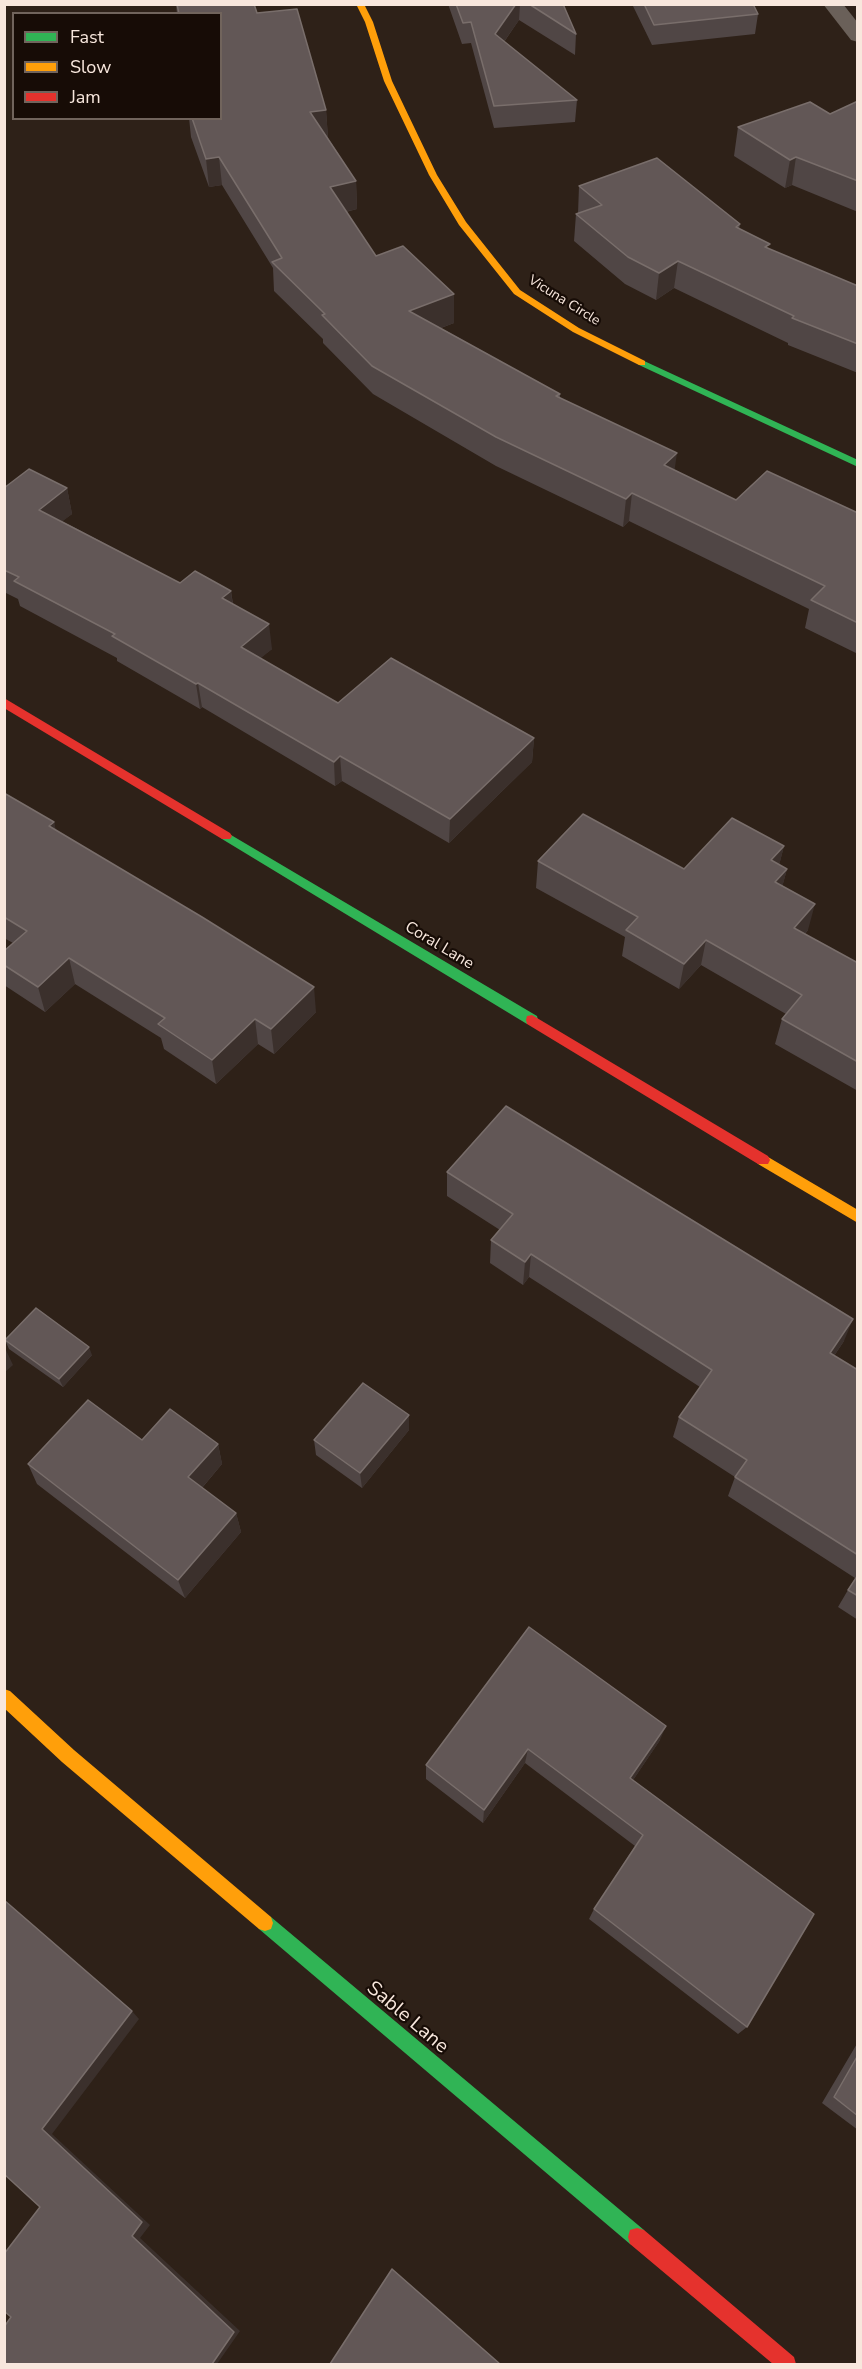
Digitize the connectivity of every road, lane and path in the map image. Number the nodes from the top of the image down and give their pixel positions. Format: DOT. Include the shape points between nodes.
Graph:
graph roads {
  1 [pos="360,4"];
  2 [pos="832,4"];
  3 [pos="858,36"];
  4 [pos="858,464"];
  5 [pos="4,702"];
  6 [pos="858,1216"];
  7 [pos="4,1697"];
  8 [pos="787,2364"];
  1 -- 4 [label="street, Vicuna Circle" via="388,81 433,175 462,223 517,292 576,330"];
  2 -- 3 [label="street"];
  5 -- 6 [label="street, Coral Lane"];
  7 -- 8 [label="street, Sable Lane" via="68,1756"];
}
